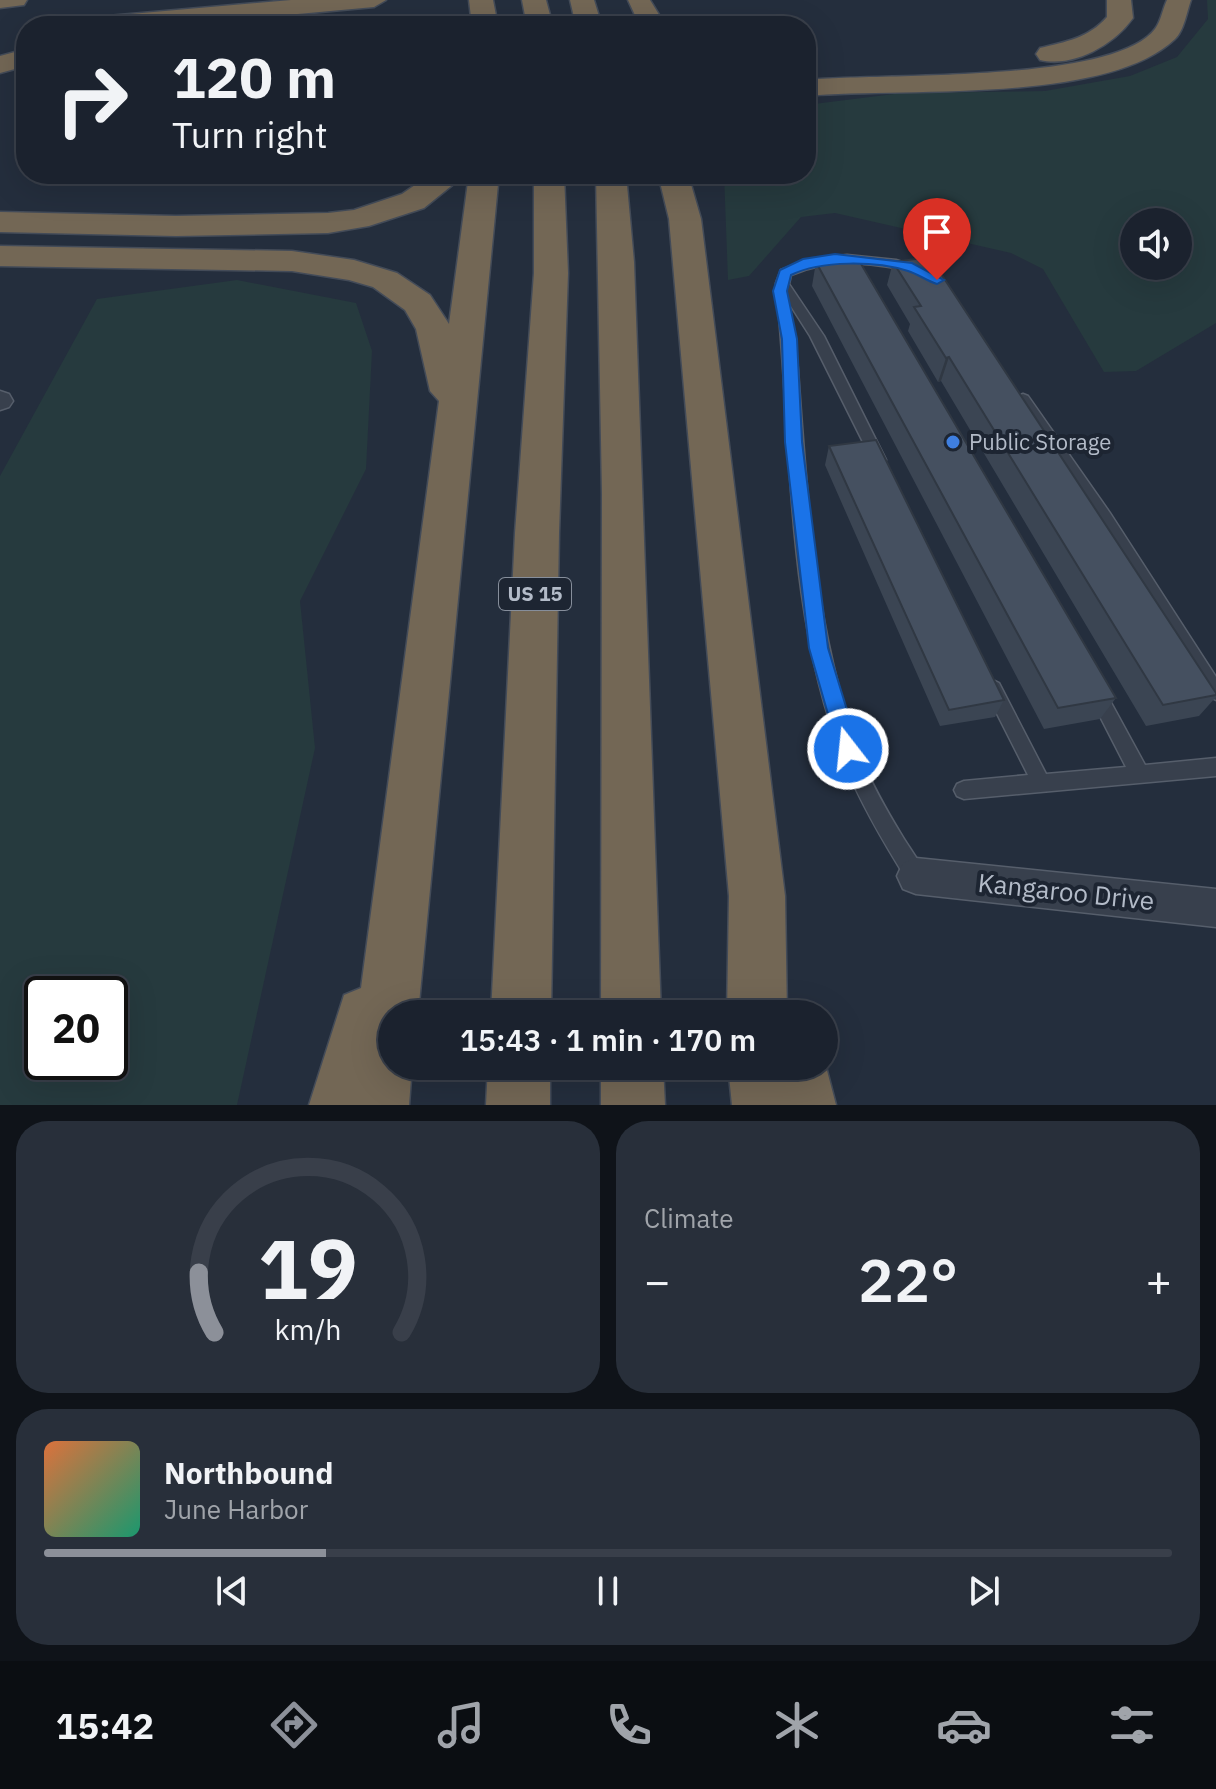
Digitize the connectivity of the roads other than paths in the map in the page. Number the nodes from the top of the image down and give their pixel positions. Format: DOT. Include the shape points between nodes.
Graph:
graph roads {
  1 [pos="15,0"];
  2 [pos="374,0"];
  3 [pos="1119,0"];
  4 [pos="1179,0"];
  5 [pos="0,1"];
  6 [pos="215,16"];
  7 [pos="816,70"];
  8 [pos="816,88"];
  9 [pos="437,184"];
  10 [pos="483,184"];
  11 [pos="549,184"];
  12 [pos="612,184"];
  13 [pos="676,184"];
  14 [pos="690,184"];
  15 [pos="685,219"];
  16 [pos="0,222"];
  17 [pos="0,256"];
  18 [pos="835,259"];
  19 [pos="858,273"];
  20 [pos="924,273"];
  21 [pos="782,283"];
  22 [pos="1009,380"];
  23 [pos="456,414"];
  24 [pos="883,469"];
  25 [pos="984,669"];
  26 [pos="1086,673"];
  27 [pos="1216,692"];
  28 [pos="1216,767"];
  29 [pos="1140,775"];
  30 [pos="1041,783"];
  31 [pos="964,790"];
  32 [pos="401,875"];
  33 [pos="916,876"];
  34 [pos="757,896"];
  35 [pos="1216,908"];
  36 [pos="521,1000"];
  37 [pos="631,1000"];
  38 [pos="757,1000"];
  39 [pos="782,1000"];
  40 [pos="519,1080"];
  41 [pos="632,1080"];
  42 [pos="761,1080"];
  43 [pos="799,1080"];
  44 [pos="341,1105"];
  45 [pos="377,1105"];
  46 [pos="518,1105"];
  47 [pos="633,1105"];
  48 [pos="764,1105"];
  49 [pos="804,1105"];
  1 -- 5 [label="highway"];
  2 -- 6 [label="highway"];
  3 -- 7 [label="highway" via="1120,18 1106,34 1058,53 985,63"];
  4 -- 8 [label="highway" via="1177,19 1167,36 1141,55 1103,67 1015,78"];
  9 -- 16 [label="highway" via="413,201 328,223"];
  10 -- 23 [label="highway"];
  11 -- 36 [label="highway, US 15" via="551,273"];
  12 -- 37 [label="highway" via="624,508"];
  13 -- 15 [label="highway"];
  14 -- 15 [label="highway"];
  15 -- 34 [label="highway"];
  17 -- 23 [label="highway" via="292,261 385,280 418,303 434,329"];
  18 -- 19 [label="lane"];
  18 -- 20 [label="lane" via="886,261"];
  18 -- 21 [label="lane" via="808,262 785,273"];
  21 -- 24 [label="lane" via="817,336"];
  21 -- 33 [label="lane" via="794,442 819,648 848,749 883,825"];
  22 -- 27 [label="lane" via="1105,517"];
  23 -- 32 [label="highway"];
  25 -- 30 [label="lane"];
  26 -- 29 [label="lane"];
  28 -- 29 [label="lane"];
  29 -- 30 [label="lane"];
  30 -- 31 [label="lane"];
  32 -- 44 [label="highway"];
  32 -- 45 [label="highway"];
  33 -- 35 [label="street, Kangaroo Drive"];
  34 -- 38 [label="highway"];
  34 -- 39 [label="highway"];
  40 -- 46 [label="highway"];
  41 -- 47 [label="highway"];
  42 -- 48 [label="highway"];
  43 -- 49 [label="highway"];
}
